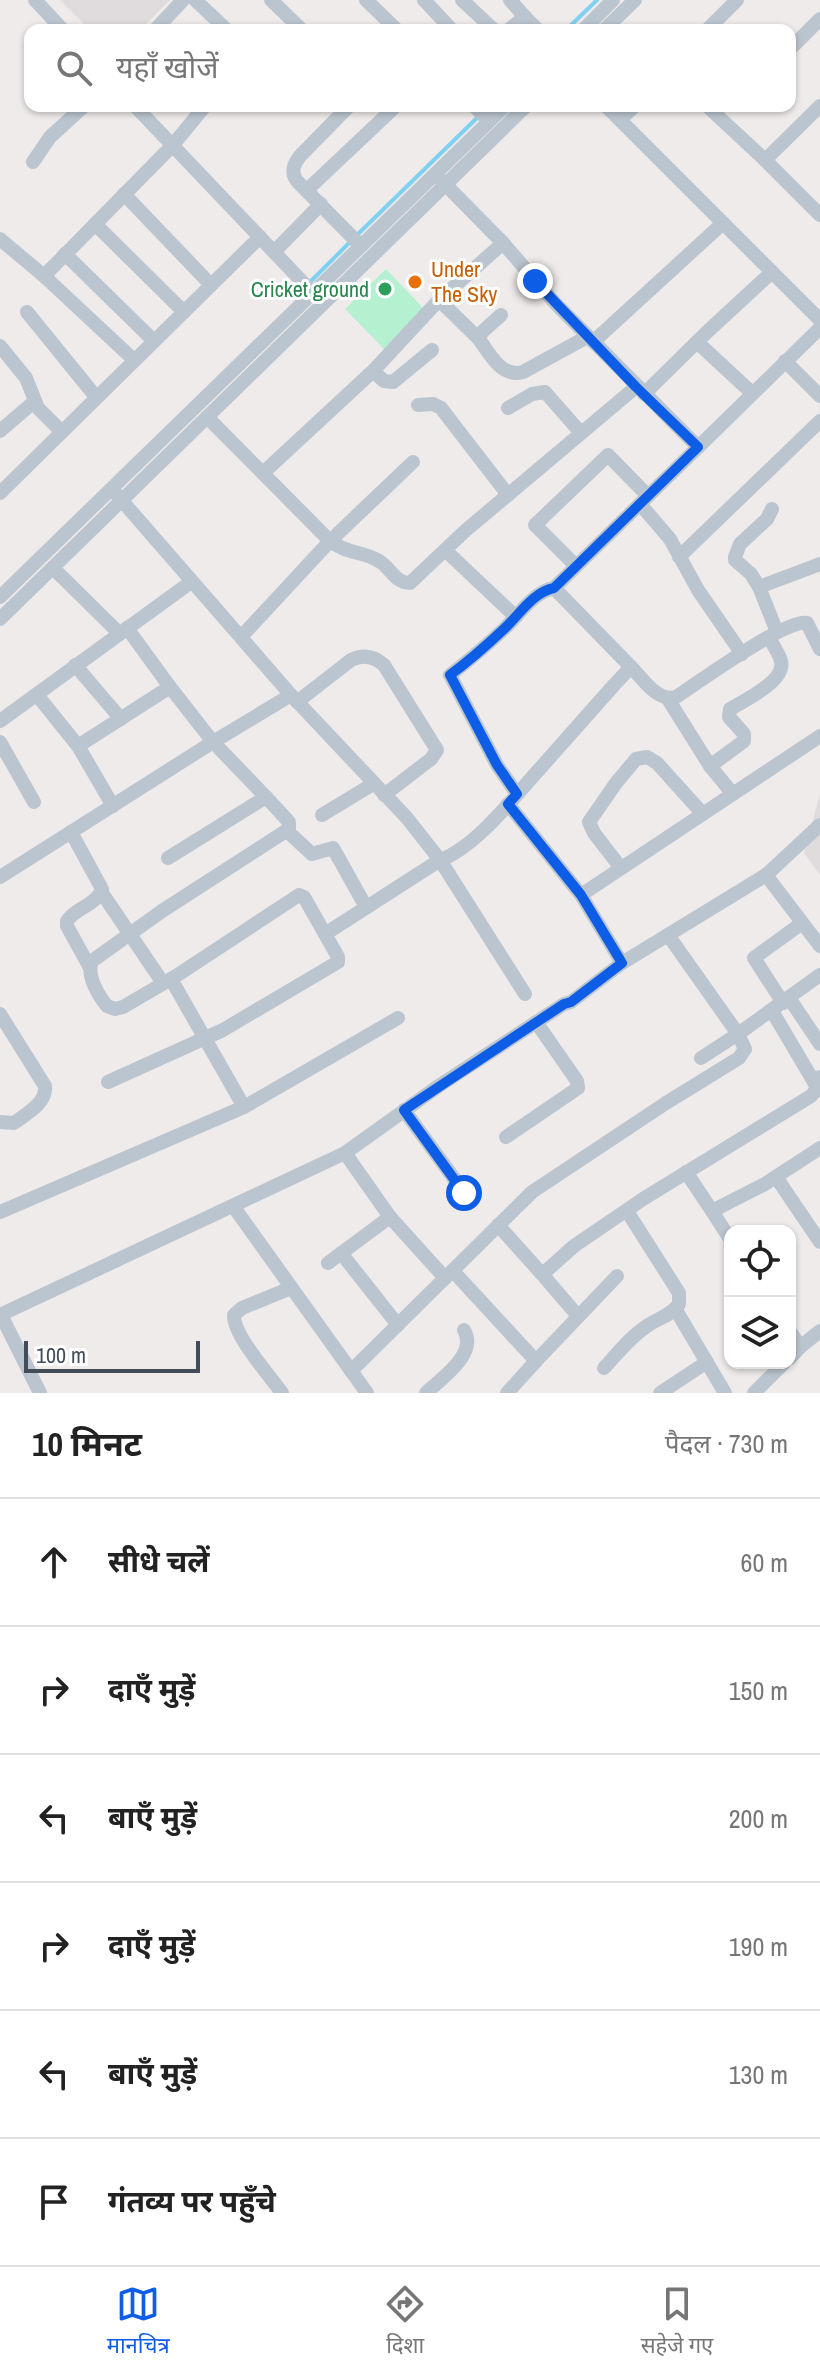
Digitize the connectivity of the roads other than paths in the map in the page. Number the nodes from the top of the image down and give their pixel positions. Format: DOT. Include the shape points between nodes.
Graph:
graph roads {
  1 [pos="35,0"];
  2 [pos="183,0"];
  3 [pos="195,0"];
  4 [pos="271,0"];
  5 [pos="366,0"];
  6 [pos="424,0"];
  7 [pos="462,0"];
  8 [pos="510,0"];
  9 [pos="613,0"];
  10 [pos="635,0"];
  11 [pos="737,0"];
  12 [pos="525,17"];
  13 [pos="820,19"];
  14 [pos="57,24"];
  15 [pos="161,24"];
  16 [pos="221,24"];
  17 [pos="296,24"];
  18 [pos="391,24"];
  19 [pos="446,24"];
  20 [pos="488,24"];
  21 [pos="516,24"];
  22 [pos="532,24"];
  23 [pos="589,24"];
  24 [pos="610,24"];
  25 [pos="713,24"];
  26 [pos="796,43"];
  27 [pos="77,112"];
  28 [pos="141,112"];
  29 [pos="200,112"];
  30 [pos="343,112"];
  31 [pos="390,112"];
  32 [pos="480,112"];
  33 [pos="499,112"];
  34 [pos="519,112"];
  35 [pos="612,112"];
  36 [pos="629,112"];
  37 [pos="713,112"];
  38 [pos="727,112"];
  39 [pos="818,113"];
  40 [pos="721,119"];
  41 [pos="620,120"];
  42 [pos="489,121"];
  43 [pos="172,146"];
  44 [pos="765,160"];
  45 [pos="33,162"];
  46 [pos="440,179"];
  47 [pos="307,190"];
  48 [pos="124,194"];
  49 [pos="321,204"];
  50 [pos="820,215"];
  51 [pos="723,223"];
  52 [pos="95,224"];
  53 [pos="260,237"];
  54 [pos="0,239"];
  55 [pos="503,243"];
  56 [pos="361,246"];
  57 [pos="274,252"];
  58 [pos="65,254"];
  59 [pos="772,272"];
  60 [pos="44,276"];
  61 [pos="211,285"];
  62 [pos="313,293"];
  63 [pos="439,300"];
  64 [pos="27,312"];
  65 [pos="184,312"];
  66 [pos="501,315"];
  67 [pos="820,320"];
  68 [pos="818,335"];
  69 [pos="479,339"];
  70 [pos="590,339"];
  71 [pos="154,341"];
  72 [pos="697,342"];
  73 [pos="0,346"];
  74 [pos="432,350"];
  75 [pos="134,360"];
  76 [pos="785,361"];
  77 [pos="373,371"];
  78 [pos="640,391"];
  79 [pos="752,393"];
  80 [pos="820,396"];
  81 [pos="96,397"];
  82 [pos="35,401"];
  83 [pos="418,405"];
  84 [pos="508,408"];
  85 [pos="207,417"];
  86 [pos="820,421"];
  87 [pos="0,431"];
  88 [pos="61,431"];
  89 [pos="581,433"];
  90 [pos="698,447"];
  91 [pos="413,462"];
  92 [pos="0,471"];
  93 [pos="263,473"];
  94 [pos="5,488"];
  95 [pos="116,495"];
  96 [pos="508,495"];
  97 [pos="644,500"];
  98 [pos="772,509"];
  99 [pos="330,541"];
  100 [pos="445,550"];
  101 [pos="679,557"];
  102 [pos="820,564"];
  103 [pos="576,566"];
  104 [pos="53,568"];
  105 [pos="191,582"];
  106 [pos="759,587"];
  107 [pos="554,588"];
  108 [pos="0,597"];
  109 [pos="516,617"];
  110 [pos="0,619"];
  111 [pos="123,631"];
  112 [pos="773,634"];
  113 [pos="241,637"];
  114 [pos="820,649"];
  115 [pos="742,654"];
  116 [pos="75,665"];
  117 [pos="631,667"];
  118 [pos="170,687"];
  119 [pos="37,695"];
  120 [pos="294,698"];
  121 [pos="668,699"];
  122 [pos="121,719"];
  123 [pos="0,721"];
  124 [pos="820,736"];
  125 [pos="0,742"];
  126 [pos="213,742"];
  127 [pos="78,746"];
  128 [pos="710,766"];
  129 [pos="373,784"];
  130 [pos="733,794"];
  131 [pos="384,795"];
  132 [pos="266,797"];
  133 [pos="512,799"];
  134 [pos="34,802"];
  135 [pos="113,806"];
  136 [pos="703,814"];
  137 [pos="322,815"];
  138 [pos="820,825"];
  139 [pos="287,831"];
  140 [pos="71,832"];
  141 [pos="168,858"];
  142 [pos="440,860"];
  143 [pos="621,868"];
  144 [pos="766,875"];
  145 [pos="0,877"];
  146 [pos="102,893"];
  147 [pos="581,895"];
  148 [pos="366,907"];
  149 [pos="802,923"];
  150 [pos="131,933"];
  151 [pos="325,934"];
  152 [pos="668,935"];
  153 [pos="820,946"];
  154 [pos="622,963"];
  155 [pos="89,966"];
  156 [pos="820,975"];
  157 [pos="167,981"];
  158 [pos="525,994"];
  159 [pos="781,1004"];
  160 [pos="0,1014"];
  161 [pos="398,1018"];
  162 [pos="536,1022"];
  163 [pos="738,1034"];
  164 [pos="205,1038"];
  165 [pos="820,1044"];
  166 [pos="701,1058"];
  167 [pos="817,1079"];
  168 [pos="108,1082"];
  169 [pos="244,1107"];
  170 [pos="404,1110"];
  171 [pos="0,1122"];
  172 [pos="506,1137"];
  173 [pos="820,1148"];
  174 [pos="345,1153"];
  175 [pos="686,1172"];
  176 [pos="776,1177"];
  177 [pos="469,1199"];
  178 [pos="233,1206"];
  179 [pos="627,1211"];
  180 [pos="712,1211"];
  181 [pos="0,1212"];
  182 [pos="390,1217"];
  183 [pos="498,1225"];
  184 [pos="724,1230"];
  185 [pos="820,1242"];
  186 [pos="341,1253"];
  187 [pos="328,1263"];
  188 [pos="541,1273"];
  189 [pos="449,1274"];
  190 [pos="617,1276"];
  191 [pos="291,1288"];
  192 [pos="676,1310"];
  193 [pos="0,1315"];
  194 [pos="578,1316"];
  195 [pos="398,1325"];
  196 [pos="464,1330"];
  197 [pos="820,1331"];
  198 [pos="796,1351"];
  199 [pos="536,1361"];
  200 [pos="707,1362"];
  201 [pos="604,1368"];
  202 [pos="778,1369"];
  203 [pos="351,1371"];
  204 [pos="364,1392"];
  205 [pos="40,1393"];
  206 [pos="282,1393"];
  207 [pos="426,1393"];
  208 [pos="507,1393"];
  209 [pos="660,1393"];
  210 [pos="725,1393"];
  211 [pos="754,1393"];
  1 -- 14 [label="street"];
  2 -- 15 [label="street"];
  3 -- 16 [label="street"];
  4 -- 17 [label="street"];
  5 -- 18 [label="street"];
  6 -- 19 [label="street"];
  7 -- 20 [label="street"];
  8 -- 12 [label="street"];
  9 -- 23 [label="street"];
  10 -- 24 [label="street"];
  11 -- 25 [label="street"];
  12 -- 21 [label="street"];
  12 -- 22 [label="street"];
  13 -- 26 [label="street"];
  27 -- 45 [label="street"];
  28 -- 43 [label="street"];
  29 -- 43 [label="street"];
  30 -- 47 [label="street" via="293,166 294,177"];
  31 -- 47 [label="street"];
  32 -- 42 [label="street"];
  33 -- 42 [label="street"];
  34 -- 46 [label="street"];
  35 -- 41 [label="street"];
  36 -- 41 [label="street"];
  37 -- 40 [label="street"];
  38 -- 40 [label="street"];
  39 -- 44 [label="street"];
  40 -- 44 [label="street"];
  41 -- 51 [label="street"];
  42 -- 46 [label="street"];
  43 -- 48 [label="street"];
  43 -- 53 [label="street"];
  44 -- 50 [label="street"];
  46 -- 55 [label="street"];
  46 -- 56 [label="street"];
  46 -- 85 [label="street"];
  47 -- 49 [label="street"];
  48 -- 52 [label="street"];
  48 -- 61 [label="street"];
  49 -- 56 [label="street"];
  49 -- 57 [label="street"];
  51 -- 59 [label="street"];
  51 -- 70 [label="street"];
  52 -- 58 [label="street"];
  52 -- 65 [label="street"];
  53 -- 57 [label="street"];
  53 -- 61 [label="street"];
  54 -- 60 [label="street"];
  55 -- 63 [label="street"];
  55 -- 70 [label="street"];
  56 -- 62 [label="street"];
  57 -- 62 [label="street"];
  58 -- 60 [label="street"];
  58 -- 71 [label="street"];
  59 -- 67 [label="street"];
  59 -- 72 [label="street"];
  60 -- 75 [label="street"];
  61 -- 65 [label="street"];
  62 -- 95 [label="street"];
  63 -- 69 [label="street"];
  63 -- 77 [label="street"];
  64 -- 81 [label="street"];
  65 -- 71 [label="street"];
  66 -- 69 [label="street"];
  68 -- 76 [label="street"];
  69 -- 70 [label="street" via="499,366 514,374"];
  70 -- 78 [label="street"];
  71 -- 75 [label="street"];
  72 -- 78 [label="street"];
  72 -- 79 [label="street"];
  73 -- 82 [label="street" via="26,378"];
  74 -- 77 [label="street" via="393,382"];
  75 -- 81 [label="street"];
  76 -- 79 [label="street"];
  76 -- 80 [label="street"];
  77 -- 93 [label="street"];
  78 -- 89 [label="street"];
  78 -- 90 [label="street"];
  79 -- 90 [label="street"];
  81 -- 88 [label="street"];
  82 -- 87 [label="street"];
  82 -- 88 [label="street"];
  83 -- 96 [label="street" via="441,408"];
  84 -- 89 [label="street" via="542,391"];
  85 -- 93 [label="street"];
  85 -- 95 [label="street"];
  86 -- 101 [label="street"];
  88 -- 94 [label="street"];
  89 -- 96 [label="street"];
  90 -- 97 [label="street"];
  91 -- 99 [label="street"];
  92 -- 94 [label="street"];
  93 -- 99 [label="street"];
  95 -- 104 [label="street"];
  95 -- 105 [label="street"];
  95 -- 108 [label="street"];
  96 -- 100 [label="street"];
  97 -- 101 [label="street"];
  97 -- 103 [label="street"];
  97 -- 103 [label="street" via="608,455 535,525"];
  98 -- 106 [label="street" via="735,553 735,560"];
  99 -- 100 [label="street" via="379,561 405,583"];
  99 -- 113 [label="street"];
  100 -- 109 [label="street"];
  101 -- 115 [label="street"];
  102 -- 106 [label="street"];
  103 -- 107 [label="street"];
  104 -- 110 [label="street"];
  104 -- 111 [label="street"];
  105 -- 111 [label="street"];
  105 -- 113 [label="street"];
  106 -- 112 [label="street"];
  107 -- 109 [label="street"];
  107 -- 117 [label="street"];
  109 -- 133 [label="street" via="450,675"];
  111 -- 116 [label="street"];
  111 -- 118 [label="street"];
  112 -- 114 [label="street" via="804,622"];
  112 -- 115 [label="street"];
  112 -- 128 [label="street" via="780,674 730,709 744,741"];
  113 -- 120 [label="street"];
  115 -- 121 [label="street"];
  116 -- 119 [label="street"];
  116 -- 122 [label="street"];
  117 -- 121 [label="street"];
  117 -- 133 [label="street"];
  118 -- 122 [label="street"];
  118 -- 126 [label="street"];
  119 -- 123 [label="street"];
  119 -- 127 [label="street"];
  120 -- 126 [label="street"];
  120 -- 129 [label="street"];
  120 -- 131 [label="street" via="359,656 384,665 437,750"];
  121 -- 128 [label="street"];
  122 -- 127 [label="street"];
  124 -- 130 [label="street"];
  125 -- 134 [label="street"];
  126 -- 132 [label="street"];
  126 -- 135 [label="street"];
  127 -- 135 [label="street"];
  128 -- 130 [label="street"];
  129 -- 131 [label="street"];
  129 -- 137 [label="street"];
  130 -- 136 [label="street"];
  131 -- 142 [label="street"];
  132 -- 139 [label="street" via="289,822"];
  132 -- 141 [label="street"];
  133 -- 142 [label="street" via="450,857"];
  133 -- 147 [label="street"];
  135 -- 140 [label="street"];
  136 -- 143 [label="street"];
  136 -- 143 [label="street" via="657,763 647,757 636,759 589,822"];
  138 -- 144 [label="street"];
  139 -- 148 [label="street" via="312,854 333,848"];
  139 -- 150 [label="street"];
  140 -- 145 [label="street"];
  140 -- 146 [label="street"];
  142 -- 148 [label="street"];
  142 -- 158 [label="street"];
  143 -- 147 [label="street"];
  144 -- 149 [label="street"];
  144 -- 152 [label="street"];
  146 -- 150 [label="street"];
  146 -- 155 [label="street" via="67,921"];
  147 -- 154 [label="street"];
  148 -- 151 [label="street"];
  149 -- 153 [label="street"];
  149 -- 159 [label="street" via="754,958"];
  150 -- 155 [label="street"];
  150 -- 157 [label="street"];
  151 -- 157 [label="street" via="299,895"];
  151 -- 164 [label="street" via="337,963"];
  152 -- 154 [label="street"];
  152 -- 163 [label="street"];
  154 -- 162 [label="street"];
  155 -- 157 [label="street" via="103,1000 115,1009"];
  156 -- 159 [label="street"];
  157 -- 164 [label="street"];
  159 -- 163 [label="street"];
  159 -- 165 [label="street"];
  159 -- 167 [label="street"];
  160 -- 171 [label="street" via="46,1093 14,1123"];
  161 -- 169 [label="street"];
  162 -- 170 [label="street"];
  162 -- 172 [label="street" via="578,1088"];
  163 -- 166 [label="street"];
  163 -- 183 [label="street" via="745,1049 739,1058 542,1183"];
  164 -- 168 [label="street"];
  164 -- 169 [label="street"];
  167 -- 175 [label="street" via="811,1096"];
  169 -- 181 [label="street"];
  170 -- 174 [label="street"];
  170 -- 177 [label="street"];
  173 -- 176 [label="street"];
  174 -- 178 [label="street"];
  174 -- 182 [label="street"];
  175 -- 179 [label="street"];
  175 -- 180 [label="street"];
  176 -- 180 [label="street"];
  176 -- 185 [label="street"];
  178 -- 191 [label="street"];
  178 -- 193 [label="street"];
  179 -- 188 [label="street"];
  179 -- 192 [label="street" via="679,1293"];
  180 -- 184 [label="street"];
  182 -- 186 [label="street"];
  182 -- 189 [label="street"];
  183 -- 188 [label="street"];
  183 -- 189 [label="street"];
  186 -- 187 [label="street"];
  186 -- 195 [label="street"];
  188 -- 194 [label="street"];
  189 -- 195 [label="street"];
  189 -- 199 [label="street"];
  190 -- 194 [label="street"];
  191 -- 203 [label="street"];
  191 -- 206 [label="street" via="234,1315 240,1335"];
  192 -- 200 [label="street"];
  192 -- 201 [label="street" via="637,1334"];
  193 -- 205 [label="street"];
  194 -- 199 [label="street"];
  195 -- 203 [label="street"];
  196 -- 207 [label="street" via="465,1354"];
  197 -- 198 [label="street"];
  199 -- 208 [label="street"];
  200 -- 209 [label="street"];
  200 -- 210 [label="street"];
  202 -- 211 [label="street"];
  203 -- 204 [label="street"];
}
